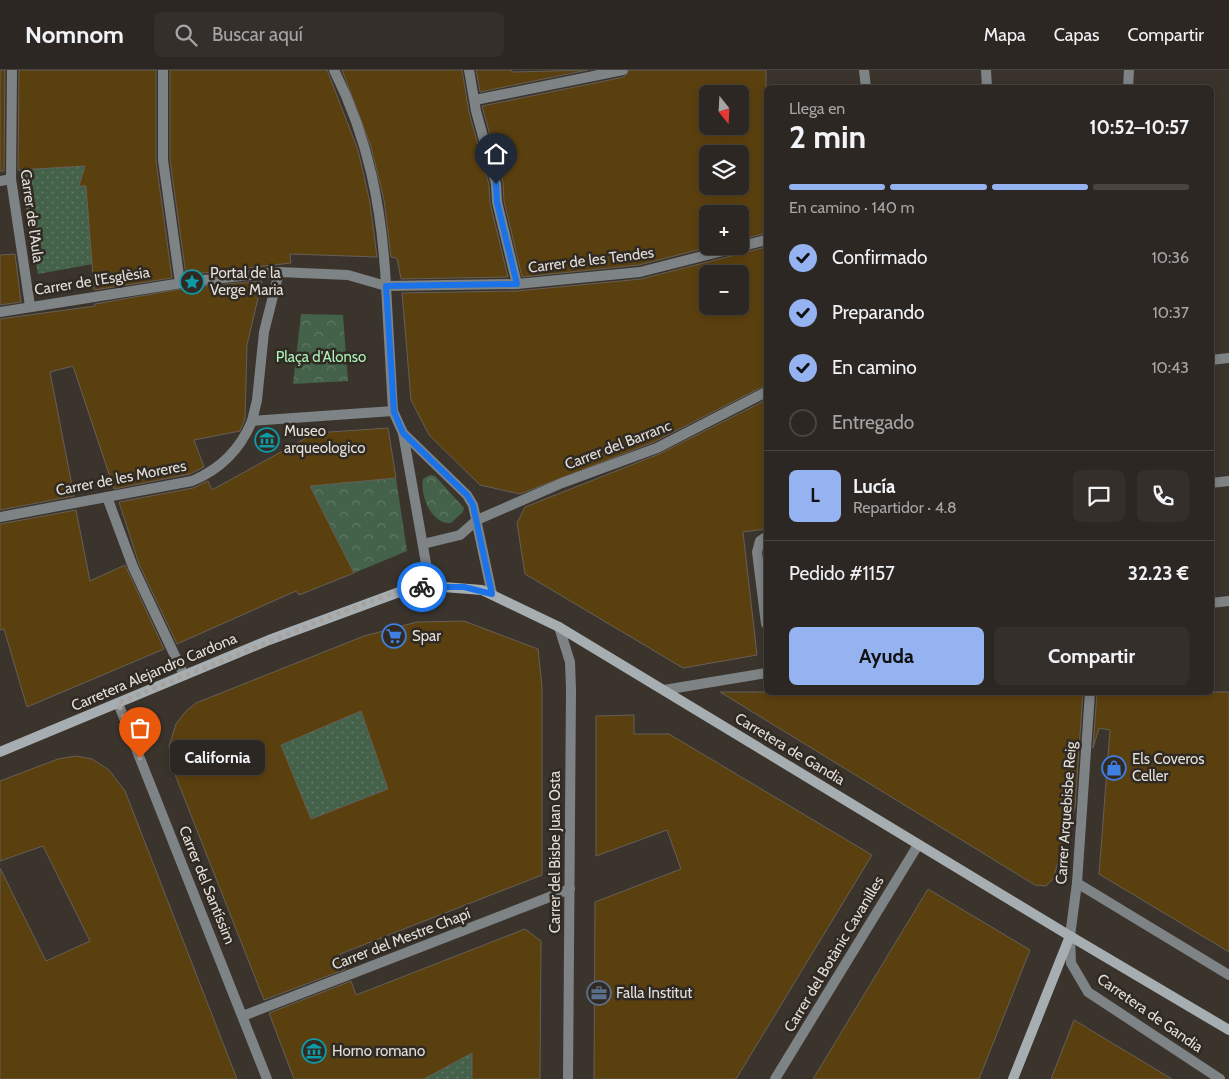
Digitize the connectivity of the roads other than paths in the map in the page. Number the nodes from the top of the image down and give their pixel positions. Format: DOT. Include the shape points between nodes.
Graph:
graph roads {
  1 [pos="12,70"];
  2 [pos="163,70"];
  3 [pos="334,70"];
  4 [pos="469,70"];
  5 [pos="623,70"];
  6 [pos="864,70"];
  7 [pos="986,70"];
  8 [pos="1129,70"];
  9 [pos="866,85"];
  10 [pos="987,85"];
  11 [pos="1128,85"];
  12 [pos="475,100"];
  13 [pos="5,180"];
  14 [pos="764,241"];
  15 [pos="279,272"];
  16 [pos="188,282"];
  17 [pos="517,284"];
  18 [pos="386,286"];
  19 [pos="30,306"];
  20 [pos="0,312"];
  21 [pos="1229,358"];
  22 [pos="1214,360"];
  23 [pos="764,393"];
  24 [pos="394,412"];
  25 [pos="252,421"];
  26 [pos="403,433"];
  27 [pos="1229,481"];
  28 [pos="1214,483"];
  29 [pos="107,497"];
  30 [pos="0,516"];
  31 [pos="477,520"];
  32 [pos="764,538"];
  33 [pos="423,544"];
  34 [pos="430,586"];
  35 [pos="492,594"];
  36 [pos="1229,600"];
  37 [pos="1214,602"];
  38 [pos="764,606"];
  39 [pos="559,627"];
  40 [pos="764,673"];
  41 [pos="184,675"];
  42 [pos="664,690"];
  43 [pos="1090,695"];
  44 [pos="118,703"];
  45 [pos="0,752"];
  46 [pos="918,845"];
  47 [pos="1077,882"];
  48 [pos="570,889"];
  49 [pos="1070,936"];
  50 [pos="1071,963"];
  51 [pos="1056,972"];
  52 [pos="1229,975"];
  53 [pos="243,1016"];
  54 [pos="1229,1030"];
  55 [pos="267,1079"];
  56 [pos="568,1079"];
  57 [pos="775,1079"];
  58 [pos="1013,1079"];
  59 [pos="1220,1079"];
  1 -- 13 [label="street, Carrer de l'Aula"];
  2 -- 16 [label="street" via="163,160"];
  3 -- 18 [label="street" via="354,116 372,171 384,240"];
  4 -- 12 [label="street"];
  5 -- 12 [label="street"];
  6 -- 9 [label="street"];
  7 -- 10 [label="street"];
  8 -- 11 [label="street"];
  12 -- 17 [label="street"];
  13 -- 19 [label="street, Carrer de l'Aula"];
  14 -- 17 [label="street, Carrer de les Tendes" via="652,270"];
  15 -- 16 [label="street, Carrer de l'Esglèsia"];
  15 -- 18 [label="street" via="348,275"];
  15 -- 25 [label="street" via="264,332"];
  16 -- 19 [label="street, Carrer de l'Esglèsia"];
  17 -- 18 [label="street, Carrer de les Tendes"];
  18 -- 24 [label="street"];
  19 -- 20 [label="street, Carrer de l'Esglèsia"];
  21 -- 22 [label="street"];
  23 -- 31 [label="street, Carrer del Barranc" via="657,448 562,483"];
  24 -- 25 [label="street"];
  24 -- 26 [label="street"];
  25 -- 29 [label="street, Carrer de les Moreres" via="232,455 202,477 174,486"];
  26 -- 31 [label="street" via="467,495"];
  26 -- 33 [label="street"];
  27 -- 28 [label="street"];
  29 -- 30 [label="street, Carrer de les Moreres"];
  29 -- 41 [label="street" via="133,567"];
  31 -- 33 [label="street" via="460,535"];
  31 -- 35 [label="street"];
  32 -- 38 [label="street" via="760,541 758,552"];
  33 -- 34 [label="street"];
  34 -- 35 [label="main road, Carretera Alejandro Cardona" via="464,587"];
  34 -- 41 [label="main road, Carretera Alejandro Cardona" via="402,590 376,599"];
  35 -- 39 [label="main road, Carretera de Gandia"];
  36 -- 37 [label="street"];
  39 -- 42 [label="main road, Carretera de Gandia"];
  39 -- 48 [label="street, Carrer del Bisbe Juan Osta" via="570,662"];
  40 -- 42 [label="street"];
  41 -- 44 [label="main road, Carretera Alejandro Cardona"];
  42 -- 46 [label="main road, Carretera de Gandia"];
  43 -- 47 [label="street, Carrer Arquebisbe Reig"];
  44 -- 45 [label="main road, Carretera Alejandro Cardona"];
  44 -- 53 [label="street, Carrer del Santíssim"];
  46 -- 49 [label="main road, Carretera de Gandia"];
  46 -- 57 [label="street, Carrer del Botànic Cavanilles"];
  47 -- 49 [label="street, Carrer Arquebisbe Reig"];
  47 -- 52 [label="street"];
  48 -- 53 [label="street, Carrer del Mestre Chapí"];
  48 -- 56 [label="street, Carrer del Bisbe Juan Osta"];
  49 -- 50 [label="street, Carretera de Gandia"];
  49 -- 51 [label="main road"];
  49 -- 54 [label="main road, Carretera de Gandia"];
  50 -- 51 [label="street"];
  50 -- 59 [label="street, Carretera de Gandia" via="1088,992"];
  51 -- 58 [label="main road"];
  53 -- 55 [label="street, Carrer del Santíssim"];
}
